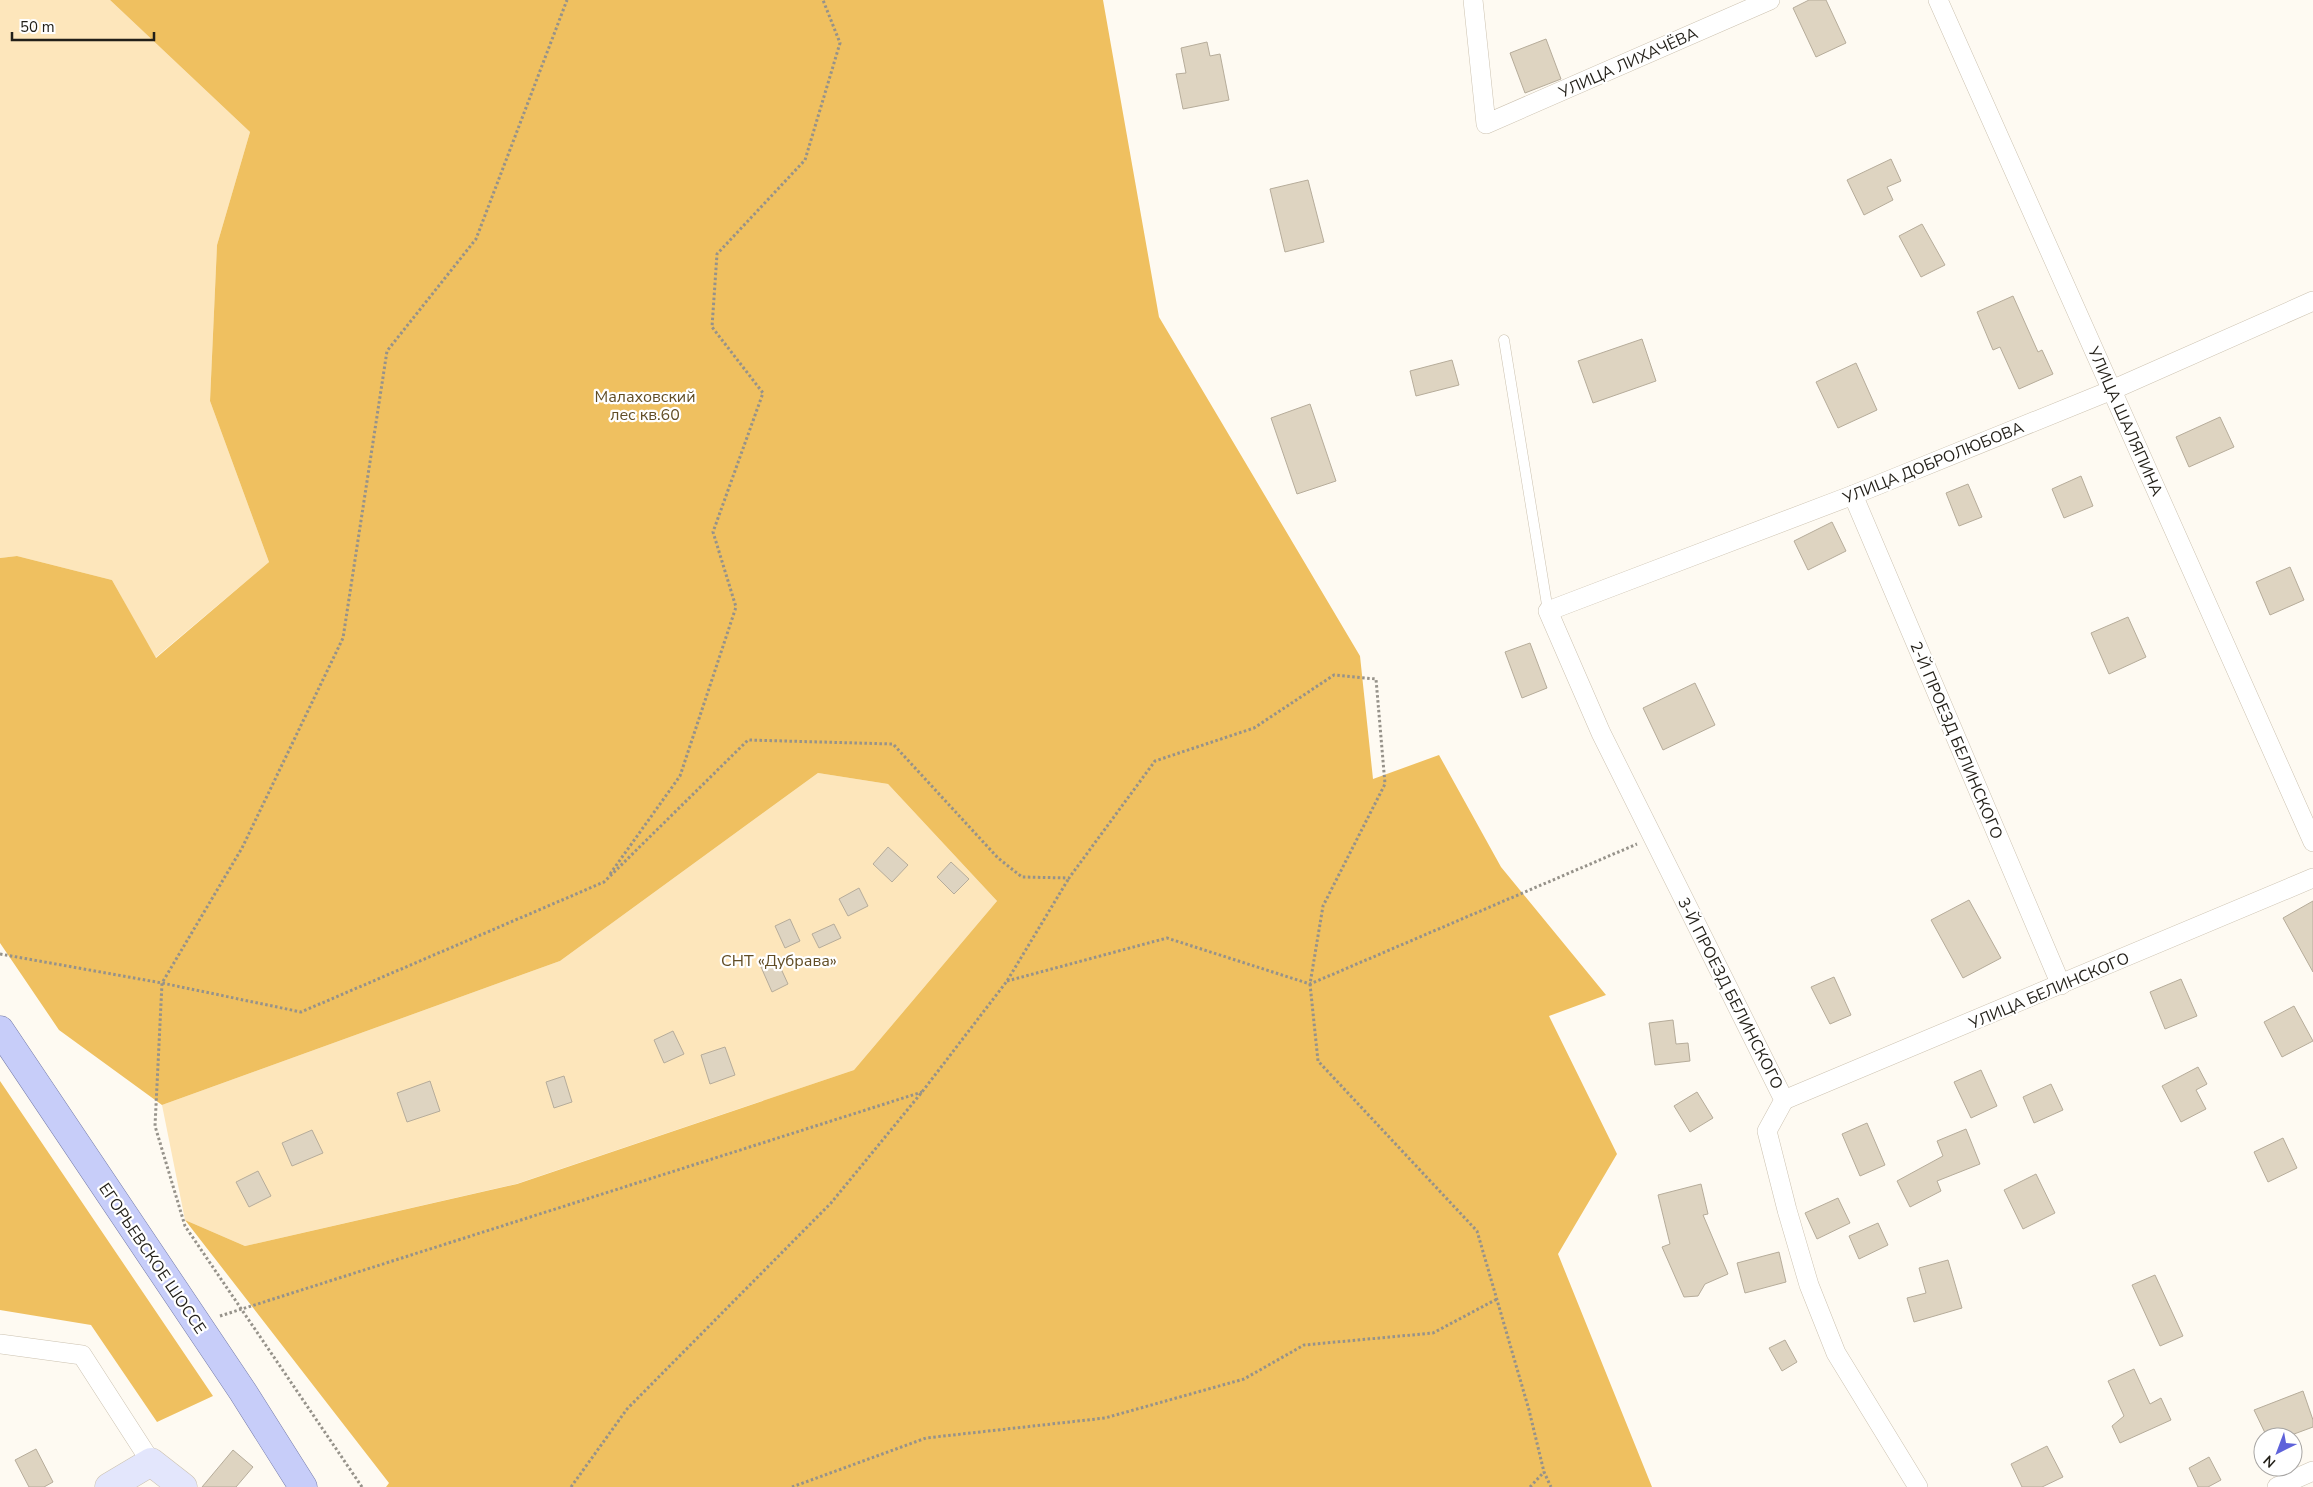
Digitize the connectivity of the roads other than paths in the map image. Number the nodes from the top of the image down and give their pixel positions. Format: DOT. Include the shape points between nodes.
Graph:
graph roads {
  1 [pos="1473,0"];
  2 [pos="1770,0"];
  3 [pos="1938,0"];
  4 [pos="2313,301"];
  5 [pos="1504,340"];
  6 [pos="2112,390"];
  7 [pos="1853,496"];
  8 [pos="1548,610"];
  9 [pos="2313,842"];
  10 [pos="2313,878"];
  11 [pos="2061,985"];
  12 [pos="0,1030"];
  13 [pos="1784,1100"];
  14 [pos="0,1344"];
  15 [pos="151,1462"];
  16 [pos="2313,1472"];
  17 [pos="110,1487"];
  18 [pos="183,1487"];
  19 [pos="304,1487"];
  20 [pos="1918,1487"];
  21 [pos="2277,1487"];
  1 -- 2 [label="street, УЛИЦА ЛИХАЧЁВА" via="1486,124"];
  3 -- 6 [label="street, УЛИЦА ШАЛЯПИНА"];
  4 -- 6 [label="street, УЛИЦА ДОБРОЛЮБОВА"];
  5 -- 8 [label="lane"];
  6 -- 7 [label="street, УЛИЦА ДОБРОЛЮБОВА"];
  6 -- 9 [label="street, УЛИЦА ШАЛЯПИНА"];
  7 -- 8 [label="street, УЛИЦА ДОБРОЛЮБОВА"];
  7 -- 11 [label="street, 2-Й ПРОЕЗД БЕЛИНСКОГО"];
  8 -- 13 [label="street, 3-Й ПРОЕЗД БЕЛИНСКОГО" via="1601,734"];
  10 -- 11 [label="street, УЛИЦА БЕЛИНСКОГО"];
  11 -- 13 [label="street, УЛИЦА БЕЛИНСКОГО"];
  12 -- 19 [label="main road, ЕГОРЬЕВСКОЕ ШОССЕ"];
  13 -- 20 [label="street, 3-Й ПРОЕЗД БЕЛИНСКОГО" via="1767,1132 1809,1285 1836,1353"];
  14 -- 15 [label="street" via="82,1355"];
  15 -- 17 [label="street"];
  15 -- 18 [label="street"];
  16 -- 21 [label="street"];
}
